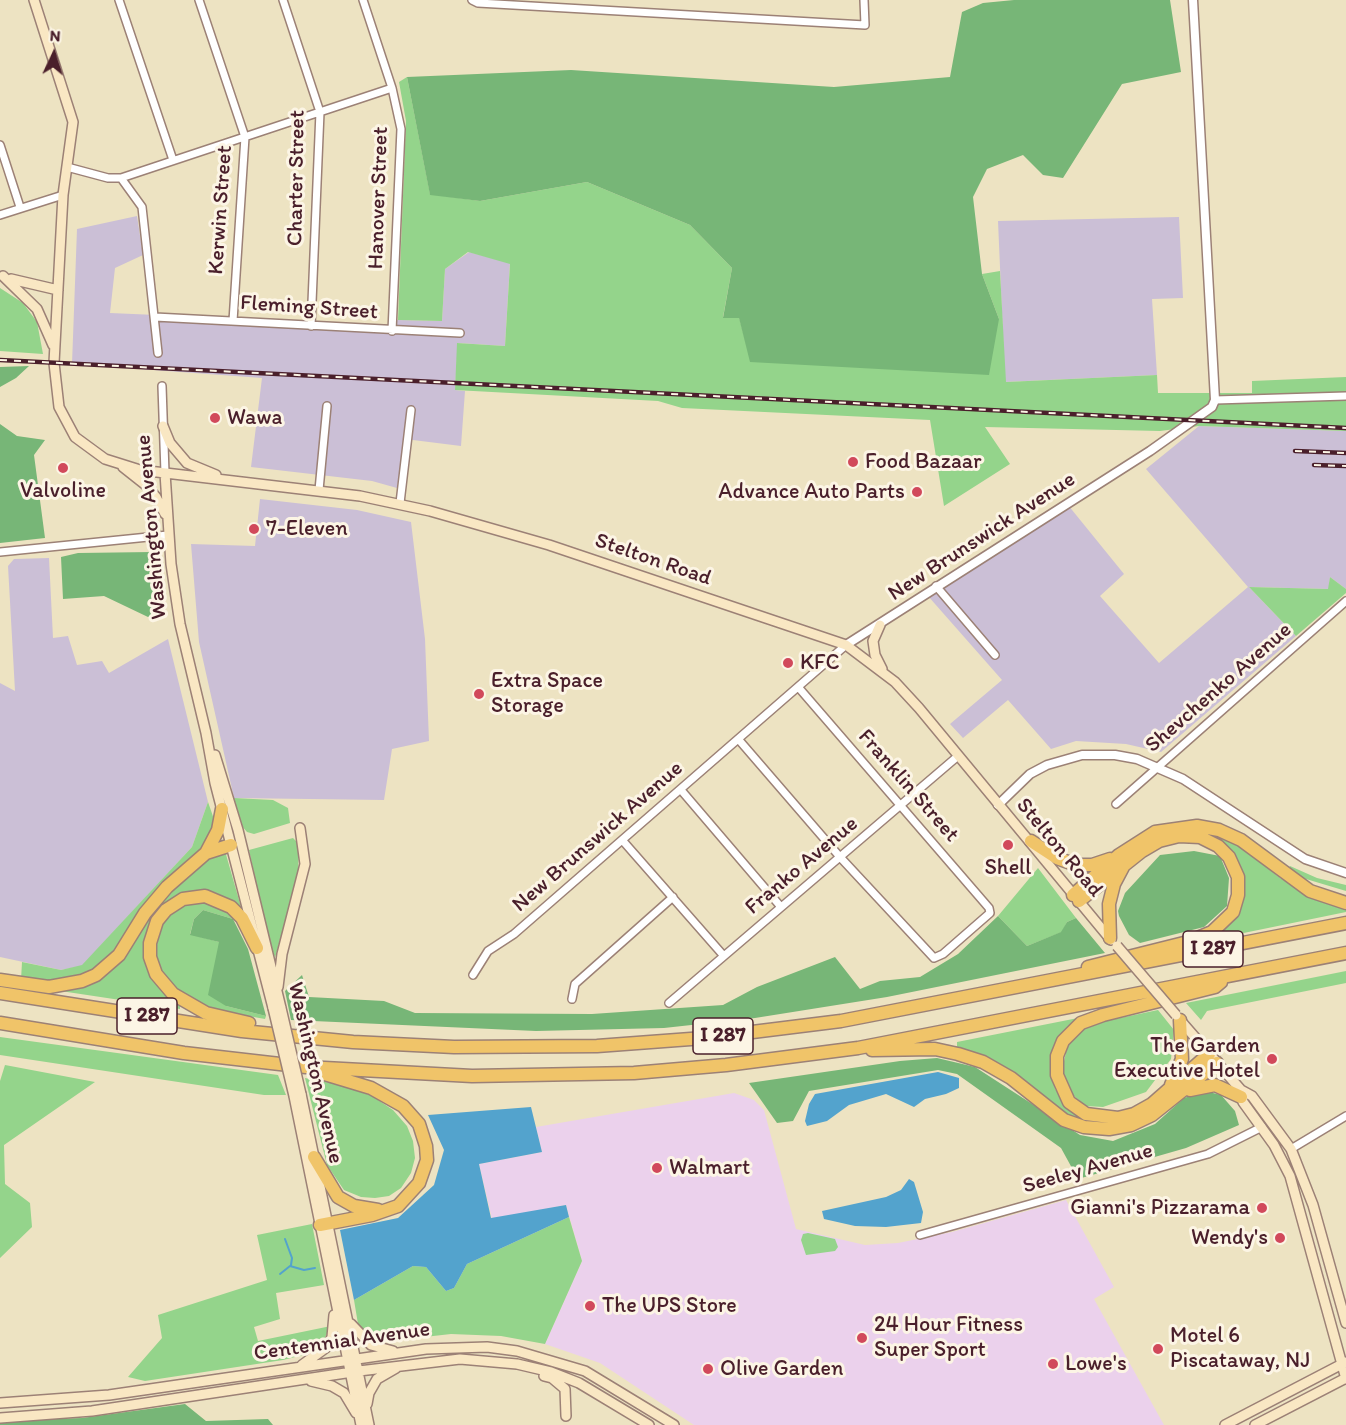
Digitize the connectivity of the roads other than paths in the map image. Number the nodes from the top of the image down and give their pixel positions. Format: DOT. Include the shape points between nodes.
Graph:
graph roads {
  1 [pos="34,0"];
  2 [pos="119,0"];
  3 [pos="199,0"];
  4 [pos="283,0"];
  5 [pos="363,0"];
  6 [pos="472,0"];
  7 [pos="864,0"];
  8 [pos="1193,0"];
  9 [pos="392,87"];
  10 [pos="320,112"];
  11 [pos="245,137"];
  12 [pos="0,145"];
  13 [pos="173,160"];
  14 [pos="68,167"];
  15 [pos="121,178"];
  16 [pos="63,195"];
  17 [pos="20,207"];
  18 [pos="0,214"];
  19 [pos="2,275"];
  20 [pos="58,290"];
  21 [pos="155,317"];
  22 [pos="232,321"];
  23 [pos="311,326"];
  24 [pos="392,331"];
  25 [pos="460,333"];
  26 [pos="55,350"];
  27 [pos="158,353"];
  28 [pos="162,386"];
  29 [pos="1346,396"];
  30 [pos="1215,399"];
  31 [pos="327,406"];
  32 [pos="411,410"];
  33 [pos="163,426"];
  34 [pos="122,465"];
  35 [pos="165,473"];
  36 [pos="226,479"];
  37 [pos="320,490"];
  38 [pos="400,503"];
  39 [pos="167,521"];
  40 [pos="168,535"];
  41 [pos="0,552"];
  42 [pos="936,586"];
  43 [pos="1346,601"];
  44 [pos="880,625"];
  45 [pos="846,645"];
  46 [pos="995,655"];
  47 [pos="883,672"];
  48 [pos="799,688"];
  49 [pos="206,733"];
  50 [pos="739,740"];
  51 [pos="958,756"];
  52 [pos="1156,766"];
  53 [pos="681,790"];
  54 [pos="1116,804"];
  55 [pos="998,805"];
  56 [pos="901,806"];
  57 [pos="222,809"];
  58 [pos="300,828"];
  59 [pos="623,841"];
  60 [pos="1031,841"];
  61 [pos="231,845"];
  62 [pos="206,853"];
  63 [pos="840,857"];
  64 [pos="1122,860"];
  65 [pos="1346,873"];
  66 [pos="673,897"];
  67 [pos="1076,898"];
  68 [pos="1346,903"];
  69 [pos="781,907"];
  70 [pos="1346,923"];
  71 [pos="1113,942"];
  72 [pos="257,948"];
  73 [pos="1346,953"];
  74 [pos="723,955"];
  75 [pos="473,975"];
  76 [pos="1081,976"];
  77 [pos="1227,976"];
  78 [pos="0,980"];
  79 [pos="0,993"];
  80 [pos="277,995"];
  81 [pos="572,999"];
  82 [pos="669,1003"];
  83 [pos="277,1008"];
  84 [pos="1178,1018"];
  85 [pos="0,1023"];
  86 [pos="294,1036"];
  87 [pos="858,1048"];
  88 [pos="1213,1058"];
  89 [pos="306,1067"];
  90 [pos="1165,1093"];
  91 [pos="1183,1093"];
  92 [pos="1241,1093"];
  93 [pos="298,1095"];
  94 [pos="1346,1116"];
  95 [pos="1262,1127"];
  96 [pos="1291,1149"];
  97 [pos="314,1157"];
  98 [pos="386,1210"];
  99 [pos="324,1224"];
  100 [pos="920,1235"];
  101 [pos="331,1280"];
  102 [pos="348,1320"];
  103 [pos="1346,1323"];
  104 [pos="404,1352"];
  105 [pos="352,1360"];
  106 [pos="510,1363"];
  107 [pos="1344,1363"];
  108 [pos="408,1364"];
  109 [pos="297,1368"];
  110 [pos="355,1371"];
  111 [pos="1346,1378"];
  112 [pos="291,1382"];
  113 [pos="0,1403"];
  114 [pos="566,1416"];
  115 [pos="0,1418"];
  116 [pos="362,1419"];
  117 [pos="369,1425"];
  118 [pos="649,1425"];
  119 [pos="674,1425"];
  120 [pos="1226,1425"];
  121 [pos="1255,1425"];
  1 -- 14 [label="main road" via="73,122"];
  2 -- 13 [label="street"];
  3 -- 11 [label="street, Kerwin Street"];
  4 -- 10 [label="street, Charter Street"];
  5 -- 9 [label="street, Hanover Street"];
  6 -- 7 [label="street" via="865,25"];
  8 -- 30 [label="street"];
  9 -- 10 [label="street"];
  9 -- 24 [label="street, Hanover Street" via="401,129"];
  10 -- 11 [label="street"];
  10 -- 23 [label="street, Charter Street"];
  11 -- 13 [label="street"];
  11 -- 22 [label="street, Kerwin Street"];
  12 -- 17 [label="street"];
  13 -- 15 [label="street"];
  14 -- 15 [label="street"];
  14 -- 16 [label="main road"];
  15 -- 21 [label="street" via="145,215"];
  16 -- 17 [label="street"];
  16 -- 20 [label="main road, Stelton Road"];
  17 -- 18 [label="street"];
  19 -- 20 [label="main road"];
  19 -- 26 [label="main road" via="37,309"];
  20 -- 26 [label="main road, Stelton Road"];
  21 -- 22 [label="street, Fleming Street"];
  21 -- 27 [label="street"];
  22 -- 23 [label="street, Fleming Street"];
  23 -- 24 [label="street, Fleming Street"];
  24 -- 25 [label="street, Fleming Street"];
  26 -- 34 [label="main road, Stelton Road" via="56,395 66,423 89,449"];
  28 -- 33 [label="street, Washington Avenue"];
  29 -- 30 [label="street"];
  30 -- 42 [label="street, New Brunswick Avenue" via="1196,421"];
  31 -- 37 [label="street"];
  32 -- 38 [label="street"];
  33 -- 35 [label="street, Washington Avenue"];
  33 -- 36 [label="main road" via="170,443 187,463"];
  34 -- 35 [label="main road, Stelton Road"];
  34 -- 39 [label="main road" via="156,497"];
  35 -- 36 [label="main road, Stelton Road"];
  35 -- 39 [label="main road, Washington Avenue"];
  36 -- 37 [label="main road, Stelton Road"];
  37 -- 38 [label="main road, Stelton Road"];
  38 -- 45 [label="main road, Stelton Road" via="549,545"];
  39 -- 40 [label="main road, Washington Avenue"];
  40 -- 41 [label="street"];
  40 -- 49 [label="main road, Washington Avenue" via="180,624"];
  42 -- 44 [label="street, New Brunswick Avenue"];
  42 -- 46 [label="street"];
  43 -- 52 [label="street, Shevchenko Avenue"];
  44 -- 45 [label="street, New Brunswick Avenue"];
  44 -- 47 [label="main road" via="873,641"];
  45 -- 47 [label="main road, Stelton Road"];
  45 -- 48 [label="street, New Brunswick Avenue"];
  47 -- 51 [label="main road, Stelton Road"];
  48 -- 50 [label="street, New Brunswick Avenue"];
  48 -- 56 [label="street, Franklin Street"];
  49 -- 57 [label="main road, Washington Avenue"];
  49 -- 80 [label="main road, Washington Avenue" via="238,830"];
  50 -- 53 [label="street, New Brunswick Avenue"];
  50 -- 63 [label="street"];
  51 -- 55 [label="main road, Stelton Road"];
  51 -- 56 [label="street, Franko Avenue"];
  52 -- 54 [label="street, Shevchenko Avenue"];
  52 -- 55 [label="street" via="1115,755 1066,758 1030,774"];
  52 -- 65 [label="street" via="1203,791 1305,859"];
  53 -- 59 [label="street, New Brunswick Avenue"];
  53 -- 69 [label="street"];
  55 -- 60 [label="main road, Stelton Road"];
  56 -- 63 [label="street, Franko Avenue"];
  56 -- 63 [label="street, Franklin Street" via="989,908 990,914 943,954 934,958"];
  57 -- 61 [label="main road, Washington Avenue"];
  57 -- 62 [label="highway" via="218,830"];
  58 -- 80 [label="main road" via="304,864 282,954"];
  59 -- 66 [label="street"];
  59 -- 75 [label="street, New Brunswick Avenue" via="514,934 488,951"];
  60 -- 64 [label="highway" via="1076,865"];
  60 -- 67 [label="main road, Stelton Road"];
  61 -- 62 [label="highway"];
  61 -- 72 [label="main road, Washington Avenue"];
  62 -- 78 [label="highway" via="155,900 119,955 96,975 49,987"];
  63 -- 69 [label="street, Franko Avenue"];
  64 -- 67 [label="highway"];
  64 -- 68 [label="highway" via="1137,842 1165,828 1197,826 1219,830 1241,840 1310,891"];
  64 -- 71 [label="highway" via="1111,894"];
  64 -- 76 [label="highway" via="1159,841 1179,836 1200,837 1218,846 1235,867 1239,886 1236,902 1228,920 1212,932 1188,942 1089,966"];
  66 -- 74 [label="street"];
  66 -- 81 [label="street" via="575,984"];
  67 -- 71 [label="main road, Stelton Road"];
  69 -- 74 [label="street, Franko Avenue"];
  70 -- 76 [label="highway, I 287"];
  71 -- 84 [label="main road, Stelton Road, bridge"];
  72 -- 83 [label="main road, Washington Avenue"];
  72 -- 86 [label="highway" via="242,918 231,907 213,897 197,896 177,902 161,916 153,931 150,957 162,984 185,1003 206,1013 268,1026"];
  73 -- 77 [label="highway, I 287"];
  74 -- 82 [label="street, Franko Avenue"];
  76 -- 86 [label="highway, I 287" via="841,1021 682,1040 500,1047"];
  77 -- 87 [label="highway, I 287"];
  77 -- 90 [label="highway" via="1215,987 1092,1018 1074,1028 1063,1041 1057,1056 1059,1083 1069,1102 1086,1114 1126,1116"];
  79 -- 86 [label="highway, I 287"];
  80 -- 83 [label="main road, Washington Avenue"];
  83 -- 93 [label="main road, Washington Avenue, bridge"];
  84 -- 88 [label="main road, Stelton Road"];
  84 -- 90 [label="highway" via="1182,1059"];
  85 -- 89 [label="highway, I 287" via="184,1053"];
  87 -- 89 [label="highway, I 287" via="686,1069 564,1076 434,1076"];
  87 -- 91 [label="highway" via="885,1052 935,1049 975,1060 1011,1078 1064,1120 1084,1127 1109,1129 1131,1125"];
  88 -- 90 [label="highway"];
  88 -- 91 [label="highway"];
  88 -- 92 [label="main road, Stelton Road"];
  89 -- 98 [label="highway" via="382,1093 403,1106 419,1124 426,1146 425,1172 408,1198"];
  91 -- 92 [label="highway" via="1215,1085"];
  92 -- 95 [label="main road, Stelton Road"];
  92 -- 96 [label="main road, Stelton Road" via="1252,1096"];
  93 -- 97 [label="main road, Washington Avenue"];
  93 -- 99 [label="main road, Washington Avenue"];
  94 -- 96 [label="street"];
  95 -- 100 [label="street, Seeley Avenue" via="1208,1154"];
  95 -- 107 [label="main road, Stelton Road" via="1290,1176"];
  96 -- 103 [label="main road, Stelton Road" via="1313,1204"];
  97 -- 98 [label="highway" via="338,1197 361,1208"];
  97 -- 99 [label="main road, Washington Avenue"];
  98 -- 99 [label="highway"];
  99 -- 101 [label="main road, Washington Avenue"];
  99 -- 102 [label="main road, Washington Avenue"];
  101 -- 105 [label="main road, Washington Avenue"];
  101 -- 109 [label="main road" via="335,1325 332,1338 322,1353"];
  102 -- 104 [label="main road" via="371,1345"];
  102 -- 105 [label="main road, Washington Avenue"];
  104 -- 105 [label="main road, Centennial Avenue"];
  104 -- 119 [label="main road, Centennial Avenue" via="487,1347 548,1359 585,1371"];
  105 -- 109 [label="main road, Centennial Avenue"];
  105 -- 110 [label="main road, Washington Avenue"];
  106 -- 108 [label="main road, Centennial Avenue" via="460,1359"];
  106 -- 114 [label="main road" via="513,1368 560,1383 565,1389"];
  106 -- 118 [label="main road, Centennial Avenue" via="579,1383"];
  107 -- 111 [label="main road, Stelton Road"];
  107 -- 120 [label="main road"];
  108 -- 110 [label="main road, Centennial Avenue"];
  108 -- 116 [label="main road" via="377,1379"];
  109 -- 113 [label="main road, Centennial Avenue" via="109,1395"];
  110 -- 112 [label="main road, Centennial Avenue"];
  110 -- 116 [label="main road, Washington Avenue"];
  111 -- 121 [label="main road"];
  112 -- 115 [label="main road, Centennial Avenue" via="92,1411"];
  112 -- 116 [label="main road" via="332,1386 344,1393"];
  116 -- 117 [label="main road, Washington Avenue"];
}
